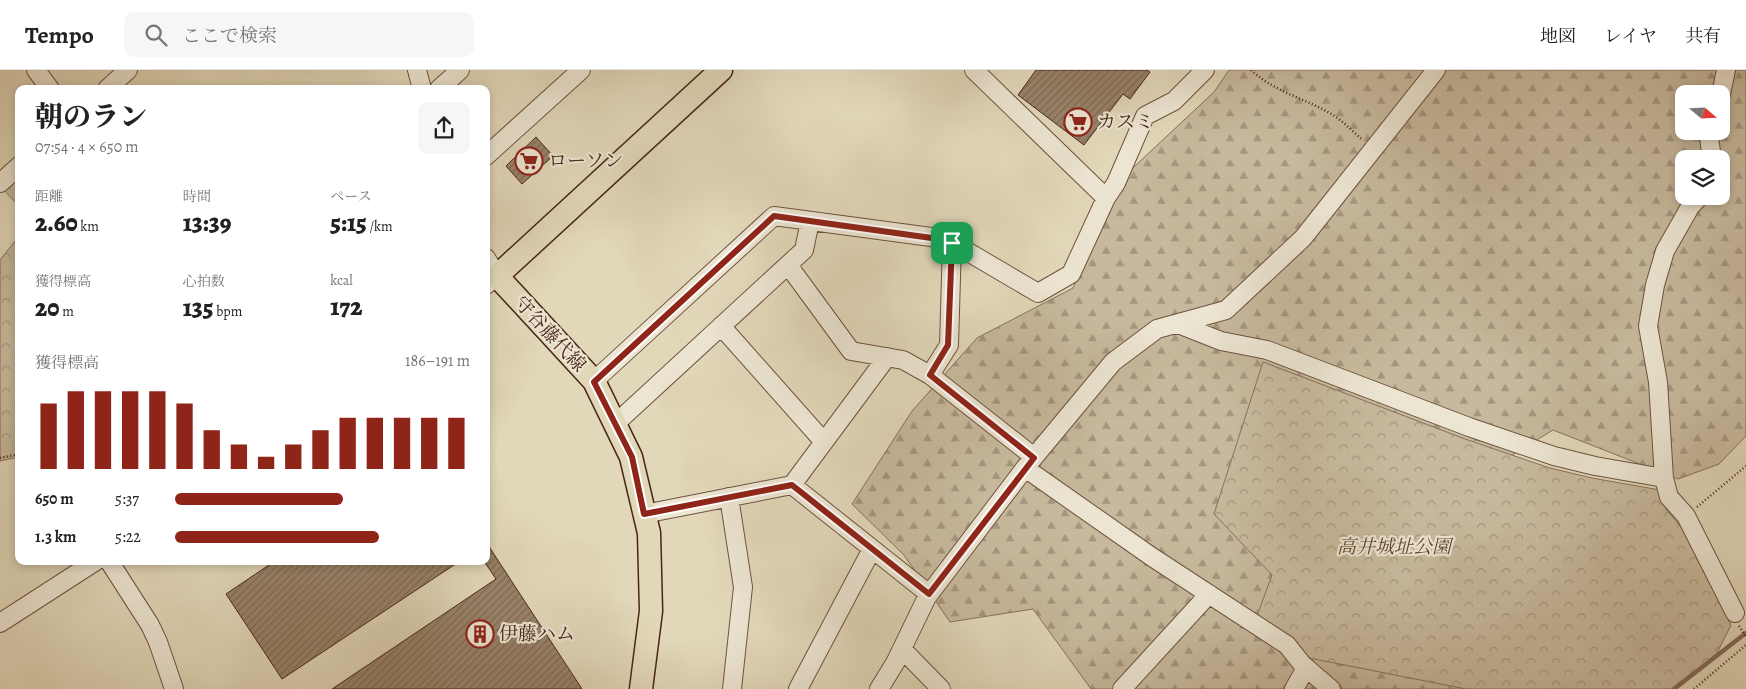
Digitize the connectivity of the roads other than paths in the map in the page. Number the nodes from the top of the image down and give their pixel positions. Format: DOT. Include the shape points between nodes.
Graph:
graph roads {
  1 [pos="36,70"];
  2 [pos="128,70"];
  3 [pos="417,70"];
  4 [pos="460,70"];
  5 [pos="581,70"];
  6 [pos="721,70"];
  7 [pos="974,70"];
  8 [pos="1205,70"];
  9 [pos="1436,70"];
  10 [pos="1726,70"];
  11 [pos="47,85"];
  12 [pos="111,85"];
  13 [pos="421,85"];
  14 [pos="443,85"];
  15 [pos="1723,85"];
  16 [pos="490,152"];
  17 [pos="15,170"];
  18 [pos="0,183"];
  19 [pos="1106,198"];
  20 [pos="1692,205"];
  21 [pos="810,221"];
  22 [pos="952,243"];
  23 [pos="788,265"];
  24 [pos="490,273"];
  25 [pos="1178,324"];
  26 [pos="721,326"];
  27 [pos="887,357"];
  28 [pos="930,375"];
  29 [pos="594,382"];
  30 [pos="615,424"];
  31 [pos="824,442"];
  32 [pos="1030,463"];
  33 [pos="1664,478"];
  34 [pos="792,485"];
  35 [pos="728,497"];
  36 [pos="644,514"];
  37 [pos="872,549"];
  38 [pos="90,565"];
  39 [pos="112,565"];
  40 [pos="929,594"];
  41 [pos="1210,594"];
  42 [pos="1736,618"];
  43 [pos="0,623"];
  44 [pos="902,648"];
  45 [pos="1306,668"];
  46 [pos="174,689"];
  47 [pos="641,689"];
  48 [pos="732,689"];
  49 [pos="798,689"];
  50 [pos="879,689"];
  51 [pos="941,689"];
  52 [pos="1122,689"];
  53 [pos="1294,689"];
  54 [pos="1331,689"];
  1 -- 11 [label="street"];
  2 -- 12 [label="street"];
  3 -- 13 [label="street"];
  4 -- 14 [label="street"];
  5 -- 16 [label="street"];
  6 -- 24 [label="main road, 守谷藤代線"];
  7 -- 19 [label="street"];
  8 -- 19 [label="street" via="1174,101 1145,116 1116,183"];
  9 -- 25 [label="street" via="1303,238 1226,310"];
  10 -- 15 [label="street"];
  17 -- 18 [label="street"];
  19 -- 22 [label="street" via="1071,274 1038,293"];
  20 -- 33 [label="street" via="1665,251 1648,326 1658,382"];
  21 -- 22 [label="street"];
  21 -- 23 [label="street" via="804,250"];
  21 -- 29 [label="street" via="774,216"];
  22 -- 28 [label="street" via="948,345"];
  23 -- 26 [label="street"];
  23 -- 27 [label="street" via="851,351"];
  24 -- 29 [label="main road, 守谷藤代線"];
  25 -- 32 [label="street" via="1157,328 1113,362"];
  25 -- 33 [label="street" via="1221,342 1267,350 1554,456"];
  26 -- 30 [label="street"];
  26 -- 31 [label="street"];
  27 -- 28 [label="street" via="903,360"];
  27 -- 31 [label="street"];
  28 -- 32 [label="street"];
  29 -- 30 [label="main road, 守谷藤代線"];
  30 -- 36 [label="main road, 守谷藤代線" via="632,457"];
  31 -- 34 [label="street"];
  32 -- 40 [label="street"];
  32 -- 41 [label="street" via="1152,557"];
  33 -- 42 [label="street" via="1670,497 1686,516"];
  34 -- 35 [label="street"];
  34 -- 37 [label="street"];
  35 -- 36 [label="street"];
  35 -- 48 [label="street" via="743,587"];
  36 -- 47 [label="main road, 守谷藤代線" via="648,533 651,611"];
  37 -- 40 [label="street"];
  37 -- 49 [label="street"];
  38 -- 43 [label="street"];
  39 -- 46 [label="street" via="150,625"];
  40 -- 44 [label="street"];
  41 -- 45 [label="street" via="1287,645"];
  41 -- 52 [label="street"];
  44 -- 50 [label="street"];
  44 -- 51 [label="street"];
  45 -- 53 [label="street"];
  45 -- 54 [label="street"];
}
